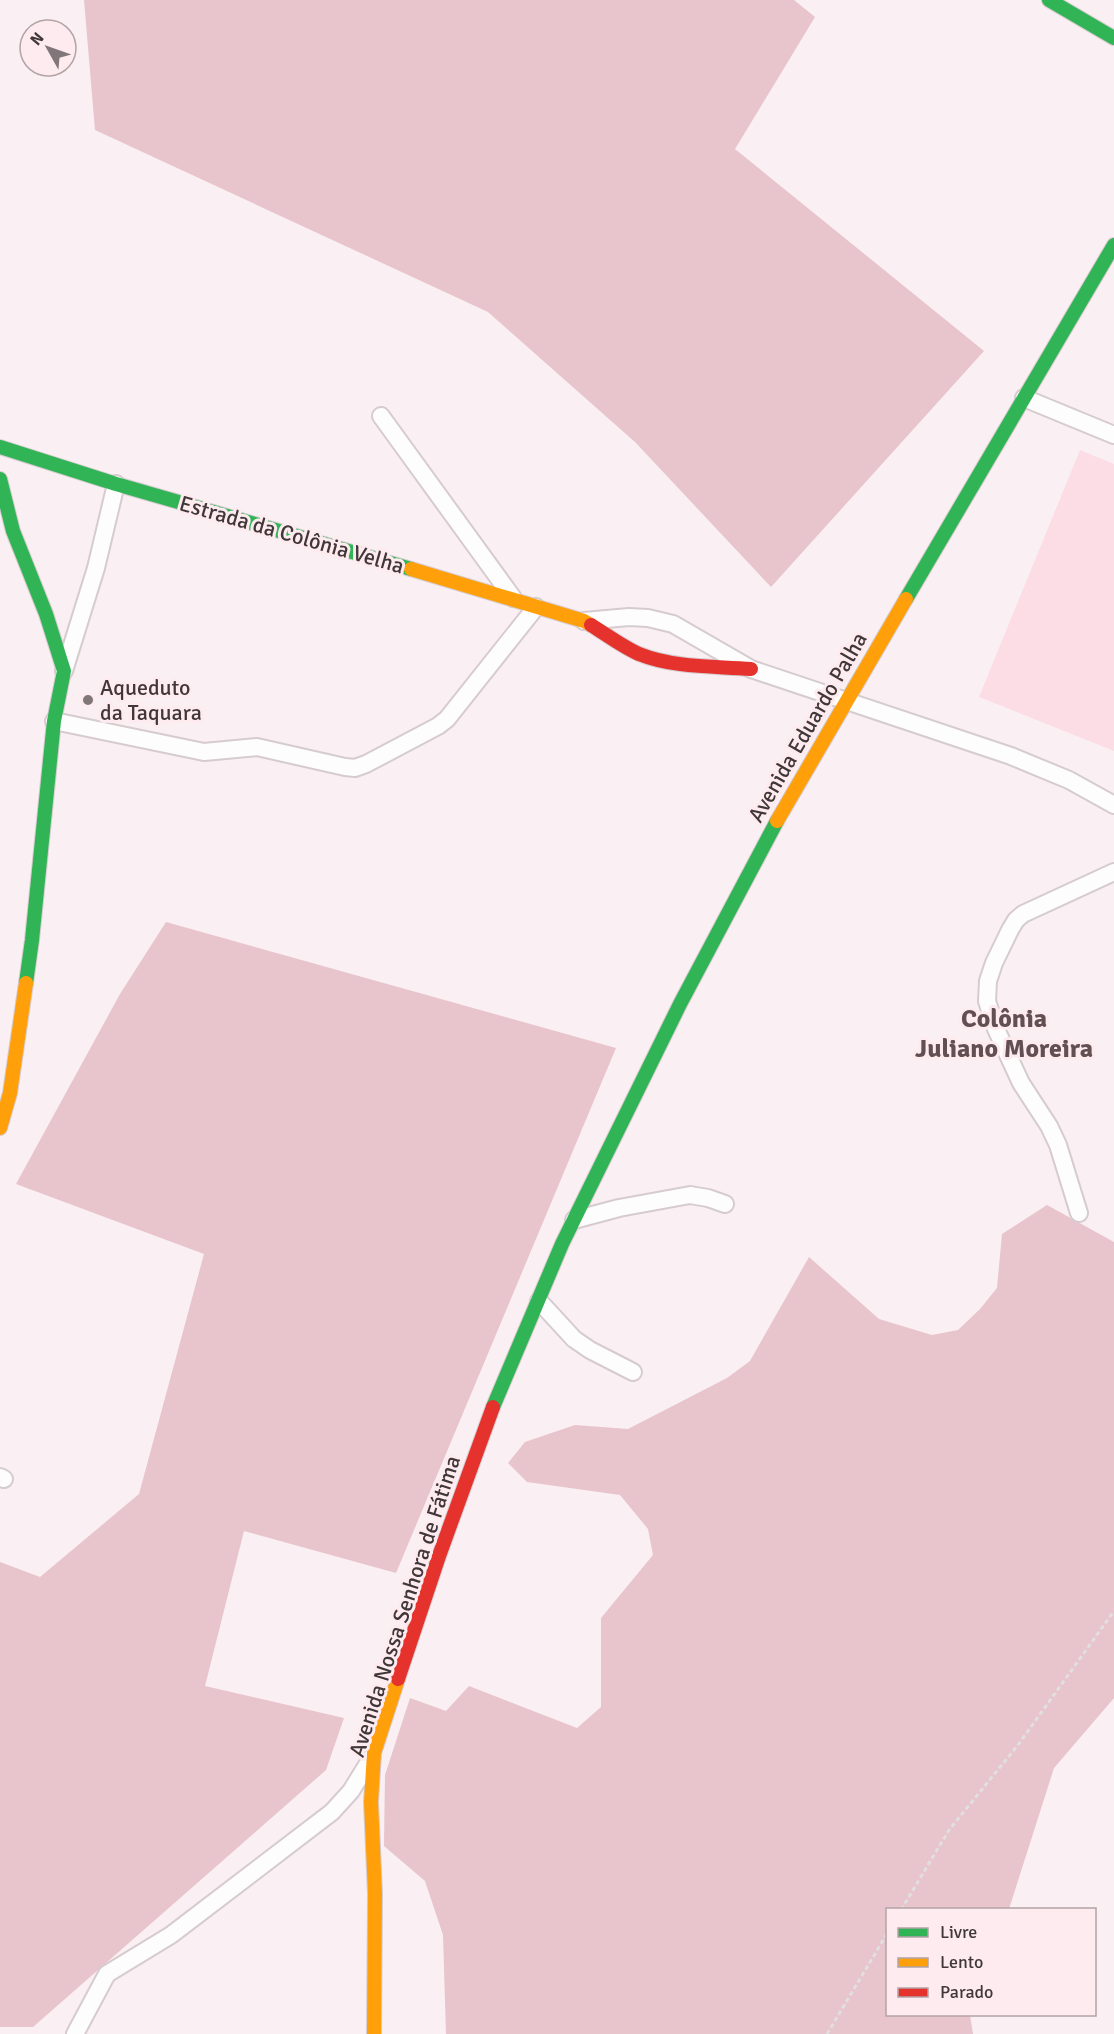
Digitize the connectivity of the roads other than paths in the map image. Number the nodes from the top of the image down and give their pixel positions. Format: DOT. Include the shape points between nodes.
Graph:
graph roads {
  1 [pos="1049,0"];
  2 [pos="1114,38"];
  3 [pos="1114,245"];
  4 [pos="1024,398"];
  5 [pos="381,416"];
  6 [pos="1114,435"];
  7 [pos="0,447"];
  8 [pos="0,479"];
  9 [pos="116,484"];
  10 [pos="513,598"];
  11 [pos="536,607"];
  12 [pos="584,621"];
  13 [pos="751,669"];
  14 [pos="64,671"];
  15 [pos="846,700"];
  16 [pos="54,721"];
  17 [pos="1114,806"];
  18 [pos="1114,872"];
  19 [pos="0,1128"];
  20 [pos="725,1204"];
  21 [pos="1078,1213"];
  22 [pos="574,1220"];
  23 [pos="562,1244"];
  24 [pos="539,1301"];
  25 [pos="633,1372"];
  26 [pos="374,1753"];
  27 [pos="75,2034"];
  28 [pos="374,2034"];
  1 -- 2 [label="main road"];
  3 -- 4 [label="main road, Avenida Eduardo Palha"];
  4 -- 6 [label="street"];
  4 -- 15 [label="main road, Avenida Eduardo Palha"];
  5 -- 10 [label="street"];
  7 -- 9 [label="main road, Estrada da Colônia Velha"];
  8 -- 14 [label="main road" via="13,531"];
  9 -- 10 [label="main road, Estrada da Colônia Velha"];
  9 -- 14 [label="street" via="96,568"];
  10 -- 11 [label="main road, Estrada da Colônia Velha"];
  11 -- 12 [label="main road, Estrada da Colônia Velha"];
  11 -- 16 [label="street" via="447,719 355,768 257,747 204,752"];
  12 -- 13 [label="main road, Estrada da Colônia Velha" via="656,660"];
  12 -- 13 [label="street, Estrada da Colônia Velha" via="629,617 674,624"];
  13 -- 15 [label="street, Estrada da Colônia Velha"];
  14 -- 16 [label="main road"];
  15 -- 17 [label="street, Estrada da Colônia Velha" via="1011,756 1069,780"];
  15 -- 22 [label="main road, Avenida Eduardo Palha" via="760,852"];
  16 -- 19 [label="main road" via="32,940 10,1093"];
  18 -- 21 [label="street" via="1016,920 988,981 987,1001 996,1029 1021,1083 1058,1145"];
  20 -- 22 [label="street" via="690,1195"];
  22 -- 23 [label="main road, Avenida Eduardo Palha"];
  23 -- 24 [label="main road, Avenida Nossa Senhora de Fátima"];
  24 -- 25 [label="street" via="574,1339"];
  24 -- 26 [label="main road, Avenida Nossa Senhora de Fátima" via="486,1426"];
  26 -- 27 [label="street" via="357,1783 332,1812 171,1935 107,1974"];
  26 -- 28 [label="main road, Avenida Nossa Senhora de Fátima" via="370,1802 375,1894"];
}
